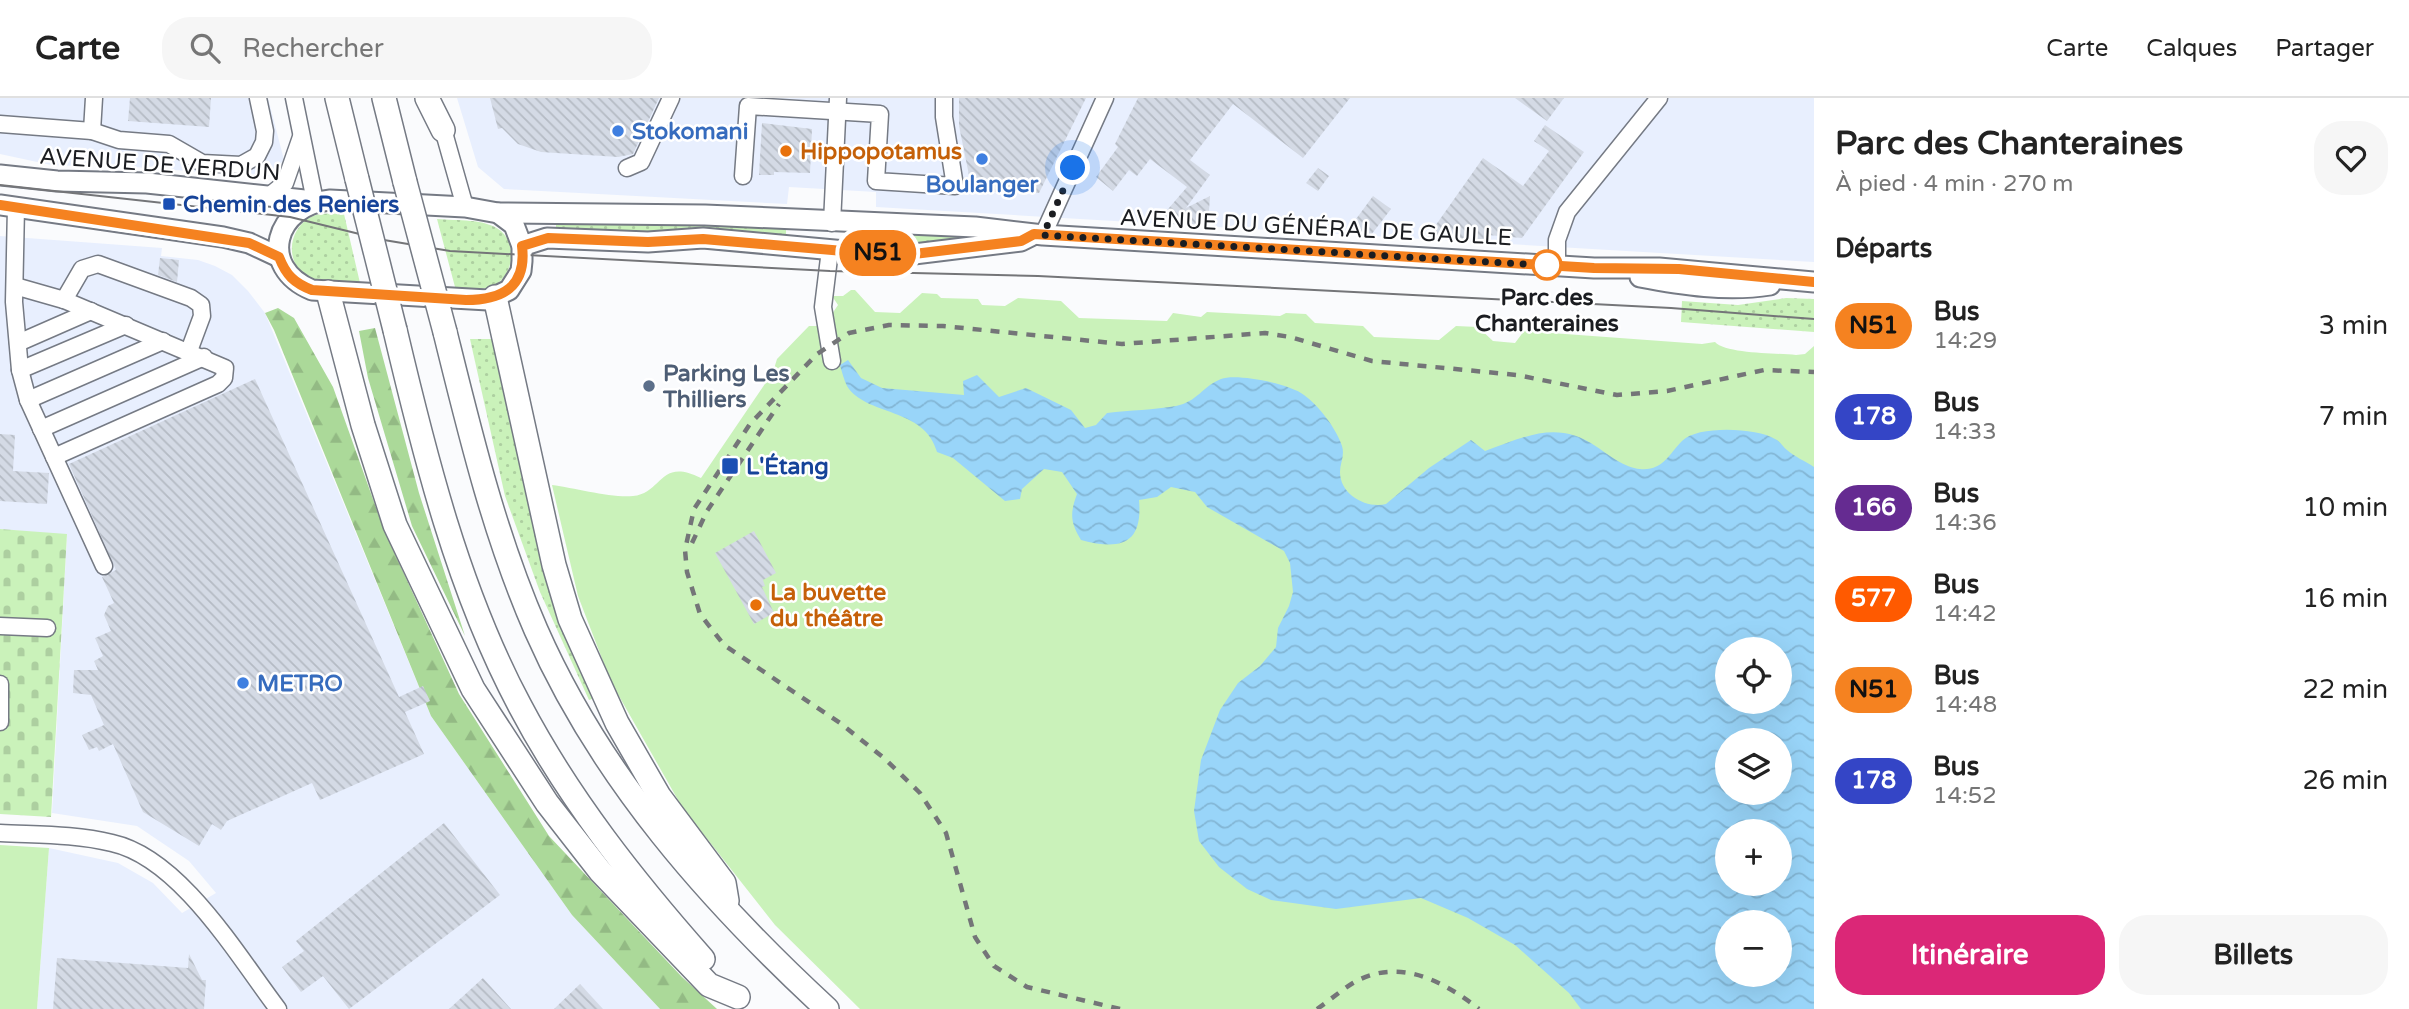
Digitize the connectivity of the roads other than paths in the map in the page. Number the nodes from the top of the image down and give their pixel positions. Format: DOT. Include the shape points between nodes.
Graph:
graph roads {
  1 [pos="94,98"];
  2 [pos="258,98"];
  3 [pos="294,98"];
  4 [pos="337,98"];
  5 [pos="384,98"];
  6 [pos="427,98"];
  7 [pos="436,98"];
  8 [pos="671,98"];
  9 [pos="944,98"];
  10 [pos="1105,98"];
  11 [pos="1659,98"];
  12 [pos="804,104"];
  13 [pos="838,105"];
  14 [pos="0,124"];
  15 [pos="443,130"];
  16 [pos="92,131"];
  17 [pos="301,134"];
  18 [pos="627,168"];
  19 [pos="0,175"];
  20 [pos="743,176"];
  21 [pos="269,196"];
  22 [pos="315,201"];
  23 [pos="8,206"];
  24 [pos="464,207"];
  25 [pos="498,213"];
  26 [pos="832,223"];
  27 [pos="1039,235"];
  28 [pos="522,246"];
  29 [pos="830,250"];
  30 [pos="279,257"];
  31 [pos="1556,266"];
  32 [pos="1805,281"];
  33 [pos="15,286"];
  34 [pos="328,292"];
  35 [pos="495,298"];
  36 [pos="64,300"];
  37 [pos="91,311"];
  38 [pos="126,326"];
  39 [pos="163,341"];
  40 [pos="18,343"];
  41 [pos="197,354"];
  42 [pos="832,360"];
  43 [pos="20,370"];
  44 [pos="28,400"];
  45 [pos="41,429"];
  46 [pos="54,457"];
  47 [pos="104,566"];
  48 [pos="0,626"];
  49 [pos="47,628"];
  50 [pos="0,684"];
  51 [pos="0,722"];
  52 [pos="0,833"];
  53 [pos="728,911"];
  54 [pos="744,1003"];
  55 [pos="278,1009"];
  56 [pos="827,1009"];
  1 -- 16 [label="street"];
  2 -- 16 [label="street" via="264,142 257,156 241,165 202,163 169,144 120,140"];
  3 -- 17 [label="street"];
  4 -- 54 [label="highway, bridge" via="444,516 479,614 519,705 616,856"];
  5 -- 53 [label="highway, bridge" via="479,467 519,589 557,673 592,735 645,816"];
  6 -- 15 [label="highway"];
  7 -- 15 [label="street"];
  8 -- 18 [label="street" via="641,162"];
  9 -- 13 [label="street" via="955,186 876,181 880,114"];
  10 -- 27 [label="street"];
  11 -- 31 [label="street" via="1567,212 1557,240"];
  12 -- 13 [label="street"];
  12 -- 20 [label="street" via="748,106"];
  13 -- 26 [label="street"];
  14 -- 16 [label="street"];
  15 -- 24 [label="street"];
  17 -- 21 [label="street" via="285,183"];
  17 -- 22 [label="street"];
  19 -- 21 [label="main road, AVENUE DE VERDUN"];
  21 -- 22 [label="main road, AVENUE DE VERDUN"];
  22 -- 24 [label="main road, AVENUE DE VERDUN"];
  22 -- 30 [label="main road" via="290,217 282,232"];
  23 -- 30 [label="main road" via="223,237"];
  23 -- 33 [label="street"];
  24 -- 25 [label="main road, AVENUE DU GÉNÉRAL DE GAULLE"];
  25 -- 26 [label="main road, AVENUE DU GÉNÉRAL DE GAULLE" via="705,215"];
  25 -- 28 [label="main road" via="514,225"];
  26 -- 27 [label="main road, AVENUE DU GÉNÉRAL DE GAULLE" via="975,227"];
  26 -- 29 [label="main road"];
  27 -- 29 [label="main road, AVENUE DU GÉNÉRAL DE GAULLE" via="933,253"];
  27 -- 31 [label="main road, AVENUE DU GÉNÉRAL DE GAULLE"];
  28 -- 29 [label="main road, AVENUE DU GÉNÉRAL DE GAULLE" via="548,238 703,239"];
  28 -- 35 [label="main road" via="521,271"];
  29 -- 42 [label="street" via="824,307"];
  30 -- 34 [label="main road" via="296,284"];
  31 -- 32 [label="main road, AVENUE DU GÉNÉRAL DE GAULLE" via="1746,289"];
  33 -- 36 [label="street"];
  33 -- 40 [label="street"];
  34 -- 35 [label="main road"];
  34 -- 54 [label="highway" via="395,525 473,689 547,803 600,871 709,985"];
  35 -- 53 [label="highway" via="570,619 617,723 659,796 724,883"];
  36 -- 37 [label="street"];
  36 -- 41 [label="street" via="82,269 98,264 191,298 201,305"];
  37 -- 38 [label="street"];
  37 -- 40 [label="street"];
  38 -- 39 [label="street"];
  38 -- 43 [label="street"];
  39 -- 41 [label="street"];
  39 -- 44 [label="street"];
  40 -- 43 [label="street"];
  41 -- 45 [label="street"];
  41 -- 46 [label="street" via="223,365 225,373 218,384"];
  43 -- 44 [label="street"];
  44 -- 45 [label="street"];
  45 -- 46 [label="street"];
  46 -- 47 [label="street"];
  48 -- 49 [label="street"];
  50 -- 51 [label="street"];
  52 -- 55 [label="street" via="113,843 150,858 183,886"];
  53 -- 56 [label="highway"];
}
